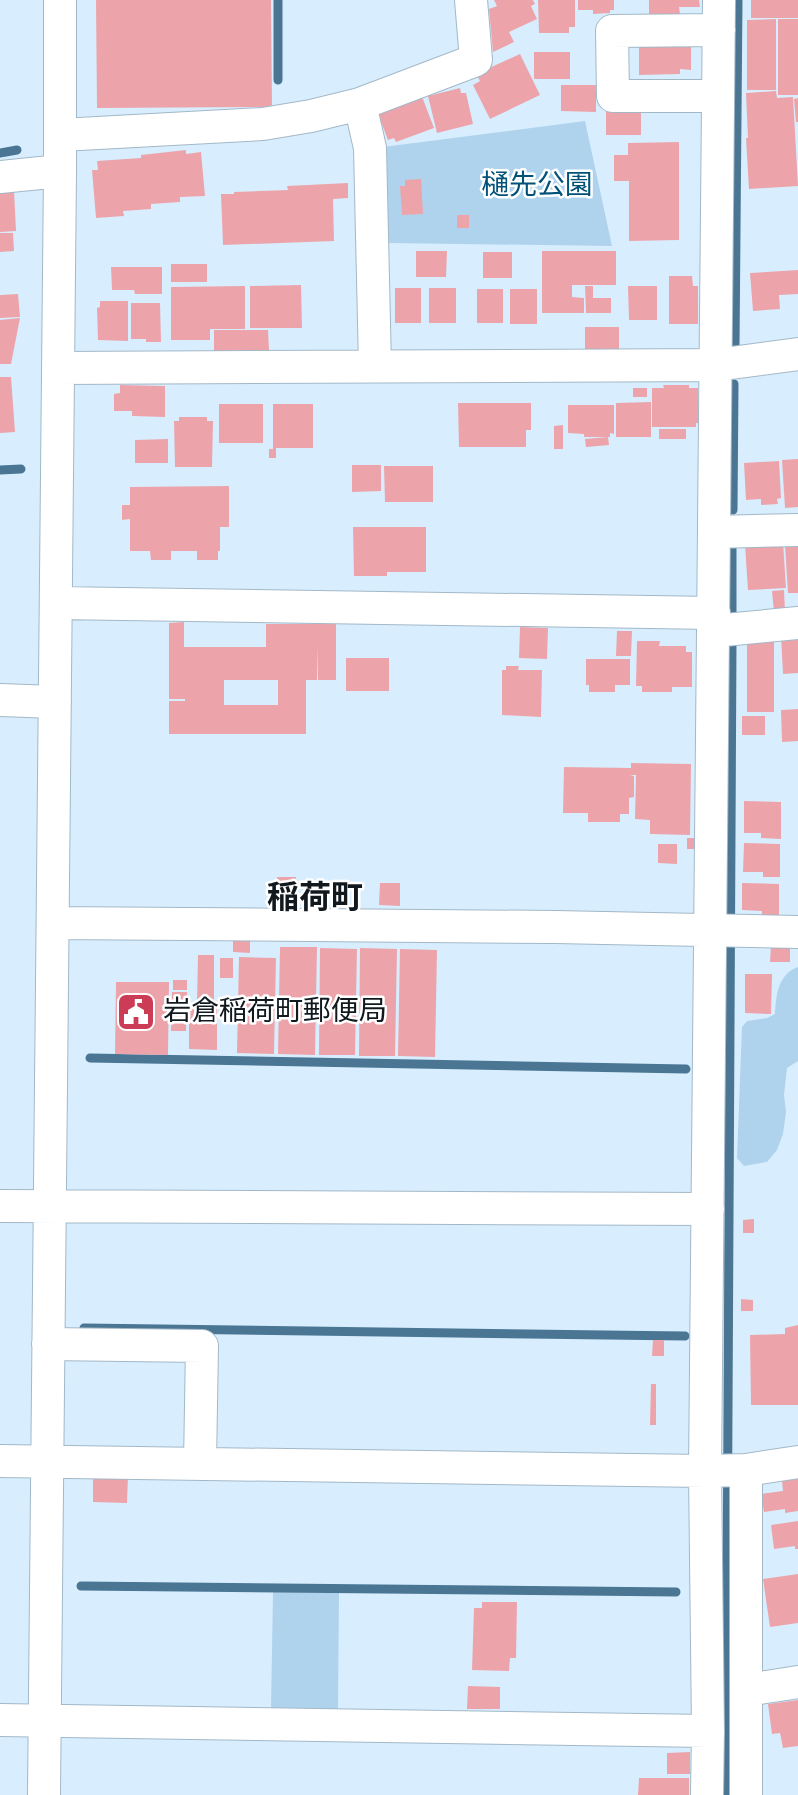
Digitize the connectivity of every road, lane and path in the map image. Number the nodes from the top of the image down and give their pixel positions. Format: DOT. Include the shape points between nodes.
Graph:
graph roads {
  1 [pos="60,0"];
  2 [pos="471,0"];
  3 [pos="719,15"];
  4 [pos="718,96"];
  5 [pos="360,104"];
  6 [pos="61,135"];
  7 [pos="60,170"];
  8 [pos="0,177"];
  9 [pos="798,354"];
  10 [pos="716,365"];
  11 [pos="375,366"];
  12 [pos="58,368"];
  13 [pos="798,530"];
  14 [pos="715,532"];
  15 [pos="57,603"];
  16 [pos="714,622"];
  17 [pos="798,623"];
  18 [pos="0,700"];
  19 [pos="55,702"];
  20 [pos="54,923"];
  21 [pos="725,931"];
  22 [pos="798,932"];
  23 [pos="0,1206"];
  24 [pos="51,1207"];
  25 [pos="708,1209"];
  26 [pos="48,1345"];
  27 [pos="0,1461"];
  28 [pos="49,1462"];
  29 [pos="798,1462"];
  30 [pos="200,1464"];
  31 [pos="746,1470"];
  32 [pos="705,1471"];
  33 [pos="798,1682"];
  34 [pos="747,1690"];
  35 [pos="0,1720"];
  36 [pos="45,1721"];
  37 [pos="708,1731"];
  38 [pos="44,1795"];
  39 [pos="707,1795"];
  40 [pos="746,1795"];
  1 -- 6 [label="street"];
  2 -- 5 [label="street" via="476,60"];
  3 -- 4 [label="street"];
  3 -- 4 [label="street" via="612,31 612,96"];
  4 -- 10 [label="street"];
  5 -- 6 [label="street" via="263,124"];
  5 -- 11 [label="street" via="370,148"];
  6 -- 7 [label="street"];
  7 -- 8 [label="street"];
  7 -- 12 [label="street"];
  9 -- 10 [label="street"];
  10 -- 11 [label="street"];
  10 -- 14 [label="street"];
  11 -- 12 [label="street"];
  12 -- 15 [label="street"];
  13 -- 14 [label="street"];
  14 -- 16 [label="street"];
  15 -- 16 [label="street"];
  15 -- 19 [label="street"];
  16 -- 17 [label="street"];
  16 -- 21 [label="street"];
  18 -- 19 [label="street"];
  19 -- 20 [label="street"];
  20 -- 21 [label="street"];
  20 -- 24 [label="street"];
  21 -- 22 [label="street"];
  21 -- 25 [label="street"];
  23 -- 24 [label="street"];
  24 -- 25 [label="street"];
  24 -- 26 [label="street"];
  25 -- 32 [label="street"];
  26 -- 28 [label="street"];
  26 -- 30 [label="street" via="202,1346"];
  27 -- 28 [label="street"];
  28 -- 30 [label="street"];
  28 -- 36 [label="street"];
  29 -- 31 [label="street"];
  30 -- 32 [label="street"];
  31 -- 32 [label="street"];
  31 -- 34 [label="street"];
  32 -- 37 [label="street"];
  33 -- 34 [label="street"];
  34 -- 40 [label="street"];
  35 -- 36 [label="street"];
  36 -- 37 [label="street"];
  36 -- 38 [label="street"];
  37 -- 39 [label="street"];
}
